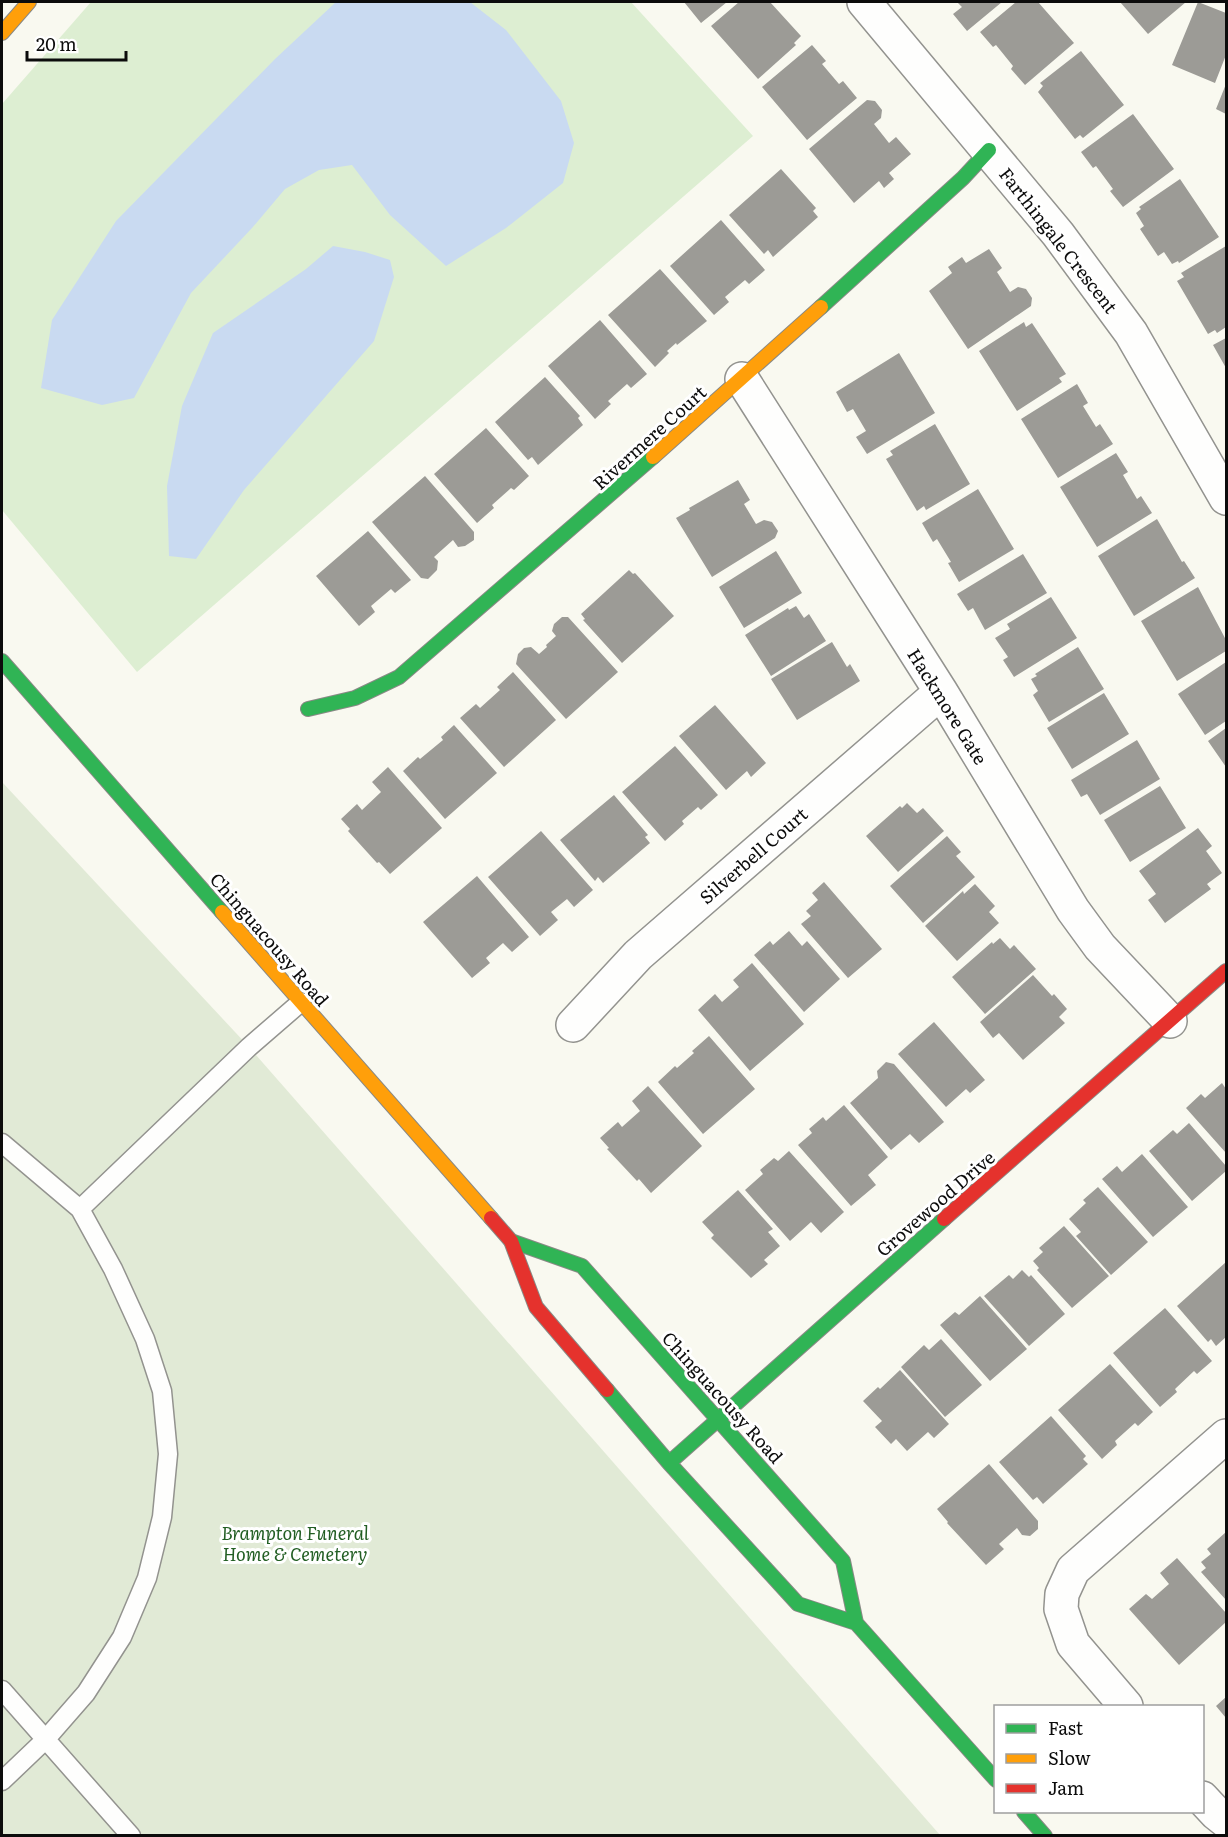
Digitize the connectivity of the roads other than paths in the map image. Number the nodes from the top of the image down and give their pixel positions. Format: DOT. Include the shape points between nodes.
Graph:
graph roads {
  1 [pos="29,2"];
  2 [pos="864,2"];
  3 [pos="2,33"];
  4 [pos="989,150"];
  5 [pos="742,379"];
  6 [pos="1223,483"];
  7 [pos="2,661"];
  8 [pos="941,692"];
  9 [pos="308,709"];
  10 [pos="1227,971"];
  11 [pos="301,1002"];
  12 [pos="1170,1021"];
  13 [pos="573,1025"];
  14 [pos="2,1143"];
  15 [pos="80,1209"];
  16 [pos="511,1241"];
  17 [pos="717,1419"];
  18 [pos="1227,1436"];
  19 [pos="669,1463"];
  20 [pos="856,1623"];
  21 [pos="2,1690"];
  22 [pos="1124,1705"];
  23 [pos="45,1740"];
  24 [pos="994,1778"];
  25 [pos="2,1781"];
  26 [pos="1204,1799"];
  27 [pos="1025,1813"];
  28 [pos="1227,1821"];
  29 [pos="131,1836"];
  30 [pos="1045,1836"];
  1 -- 3 [label="main road"];
  2 -- 4 [label="street, Farthingale Crescent"];
  4 -- 5 [label="main road, Rivermere Court"];
  4 -- 6 [label="street, Farthingale Crescent" via="1059,234 1131,333"];
  5 -- 8 [label="street, Hackmore Gate"];
  5 -- 9 [label="main road, Rivermere Court" via="399,677 358,699"];
  7 -- 11 [label="main road, Chinguacousy Road"];
  8 -- 12 [label="street, Hackmore Gate" via="1073,910 1100,947"];
  8 -- 13 [label="street, Silverbell Court" via="638,955"];
  10 -- 12 [label="main road, Grovewood Drive"];
  11 -- 15 [label="lane"];
  11 -- 16 [label="main road, Chinguacousy Road"];
  12 -- 17 [label="main road, Grovewood Drive"];
  14 -- 15 [label="lane"];
  15 -- 23 [label="lane" via="145,1339 162,1391 168,1454 162,1517 147,1578 126,1627 86,1694"];
  16 -- 17 [label="main road, Chinguacousy Road" via="582,1266"];
  16 -- 19 [label="main road, Chinguacousy Road" via="536,1307"];
  17 -- 19 [label="main road, Grovewood Drive"];
  17 -- 20 [label="main road, Chinguacousy Road" via="843,1561"];
  18 -- 22 [label="street" via="1073,1570 1062,1594 1061,1609 1073,1644"];
  19 -- 20 [label="main road, Chinguacousy Road" via="798,1604"];
  20 -- 24 [label="main road, Chinguacousy Road"];
  21 -- 23 [label="lane"];
  23 -- 25 [label="lane"];
  23 -- 29 [label="lane"];
  26 -- 28 [label="street"];
  27 -- 30 [label="main road"];
}
